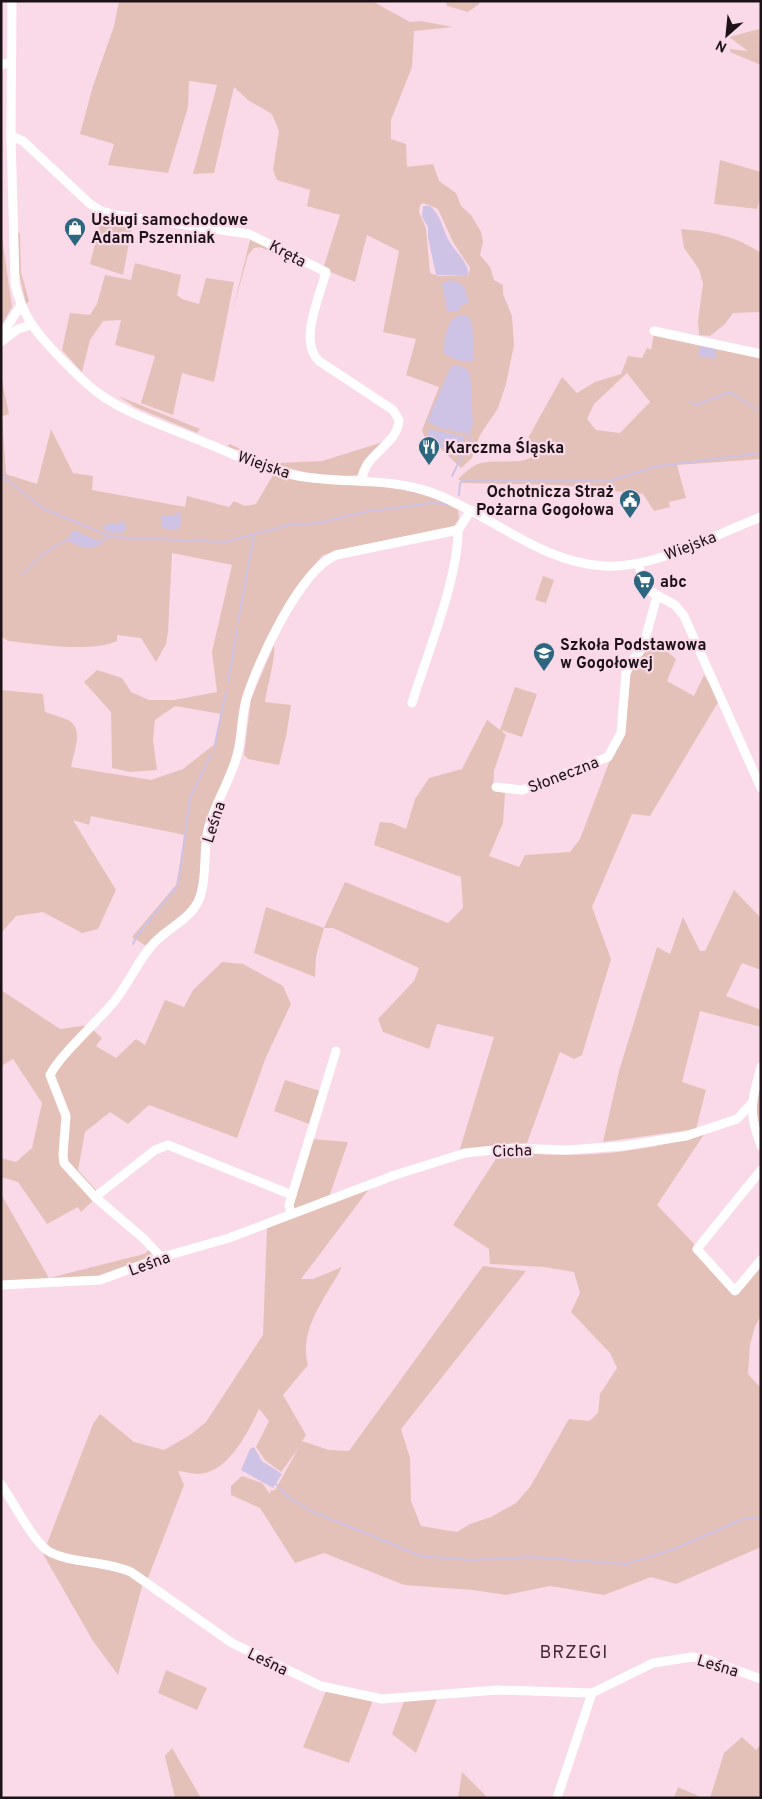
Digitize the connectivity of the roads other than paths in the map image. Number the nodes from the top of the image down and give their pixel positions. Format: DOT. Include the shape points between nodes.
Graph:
graph roads {
  1 [pos="12,1"];
  2 [pos="11,62"];
  3 [pos="1,65"];
  4 [pos="1,80"];
  5 [pos="11,80"];
  6 [pos="11,136"];
  7 [pos="20,306"];
  8 [pos="31,325"];
  9 [pos="654,331"];
  10 [pos="1,336"];
  11 [pos="1,342"];
  12 [pos="761,354"];
  13 [pos="362,481"];
  14 [pos="471,510"];
  15 [pos="761,517"];
  16 [pos="458,530"];
  17 [pos="638,564"];
  18 [pos="657,596"];
  19 [pos="412,703"];
  20 [pos="496,787"];
  21 [pos="761,788"];
  22 [pos="336,1051"];
  23 [pos="761,1067"];
  24 [pos="752,1103"];
  25 [pos="737,1119"];
  26 [pos="753,1124"];
  27 [pos="761,1146"];
  28 [pos="761,1170"];
  29 [pos="292,1195"];
  30 [pos="95,1197"];
  31 [pos="291,1214"];
  32 [pos="162,1258"];
  33 [pos="761,1260"];
  34 [pos="1,1285"];
  35 [pos="1,1484"];
  36 [pos="761,1679"];
  37 [pos="592,1693"];
  38 [pos="557,1798"];
  1 -- 2 [label="street, Wiejska"];
  2 -- 3 [label="street"];
  2 -- 5 [label="street, Wiejska"];
  4 -- 5 [label="street"];
  5 -- 6 [label="street, Wiejska"];
  6 -- 7 [label="street, Wiejska" via="13,265"];
  6 -- 13 [label="street, Kręta" via="23,141 89,203 101,210 249,234 326,272 309,333 313,354 393,410 399,420 392,439 365,465"];
  7 -- 8 [label="street, Wiejska"];
  7 -- 10 [label="street"];
  8 -- 11 [label="street" via="18,329"];
  8 -- 13 [label="street, Wiejska" via="91,387 126,409 274,470 305,477"];
  9 -- 12 [label="street"];
  13 -- 14 [label="street, Wiejska" via="417,488"];
  14 -- 16 [label="street"];
  14 -- 17 [label="street, Wiejska" via="568,560 603,566"];
  15 -- 17 [label="street, Wiejska"];
  16 -- 19 [label="street" via="458,549 449,584"];
  16 -- 30 [label="street, Leśna" via="325,560 282,619 249,691 238,755 209,826 198,903 149,949 112,1004 50,1075 66,1116 64,1163"];
  17 -- 18 [label="street" via="644,587"];
  18 -- 20 [label="street, Słoneczna" via="643,647 626,673 621,733 608,757 522,790"];
  18 -- 21 [label="street" via="675,605 684,616"];
  22 -- 29 [label="street"];
  23 -- 24 [label="street"];
  24 -- 25 [label="street, Cicha"];
  24 -- 26 [label="street"];
  25 -- 26 [label="street"];
  25 -- 31 [label="street, Cicha" via="686,1136 623,1146 566,1150 512,1148 465,1153"];
  26 -- 27 [label="street"];
  28 -- 33 [label="street" via="697,1248 735,1291"];
  29 -- 30 [label="street" via="168,1145 155,1150"];
  29 -- 31 [label="street" via="289,1204"];
  30 -- 32 [label="street"];
  31 -- 32 [label="street, Leśna" via="229,1238"];
  32 -- 34 [label="street, Leśna" via="100,1280"];
  35 -- 37 [label="street, Leśna" via="24,1521 48,1550 131,1572 232,1643 321,1686 382,1699 498,1690"];
  36 -- 37 [label="street, Leśna" via="692,1657 653,1663"];
  37 -- 38 [label="street"];
}
